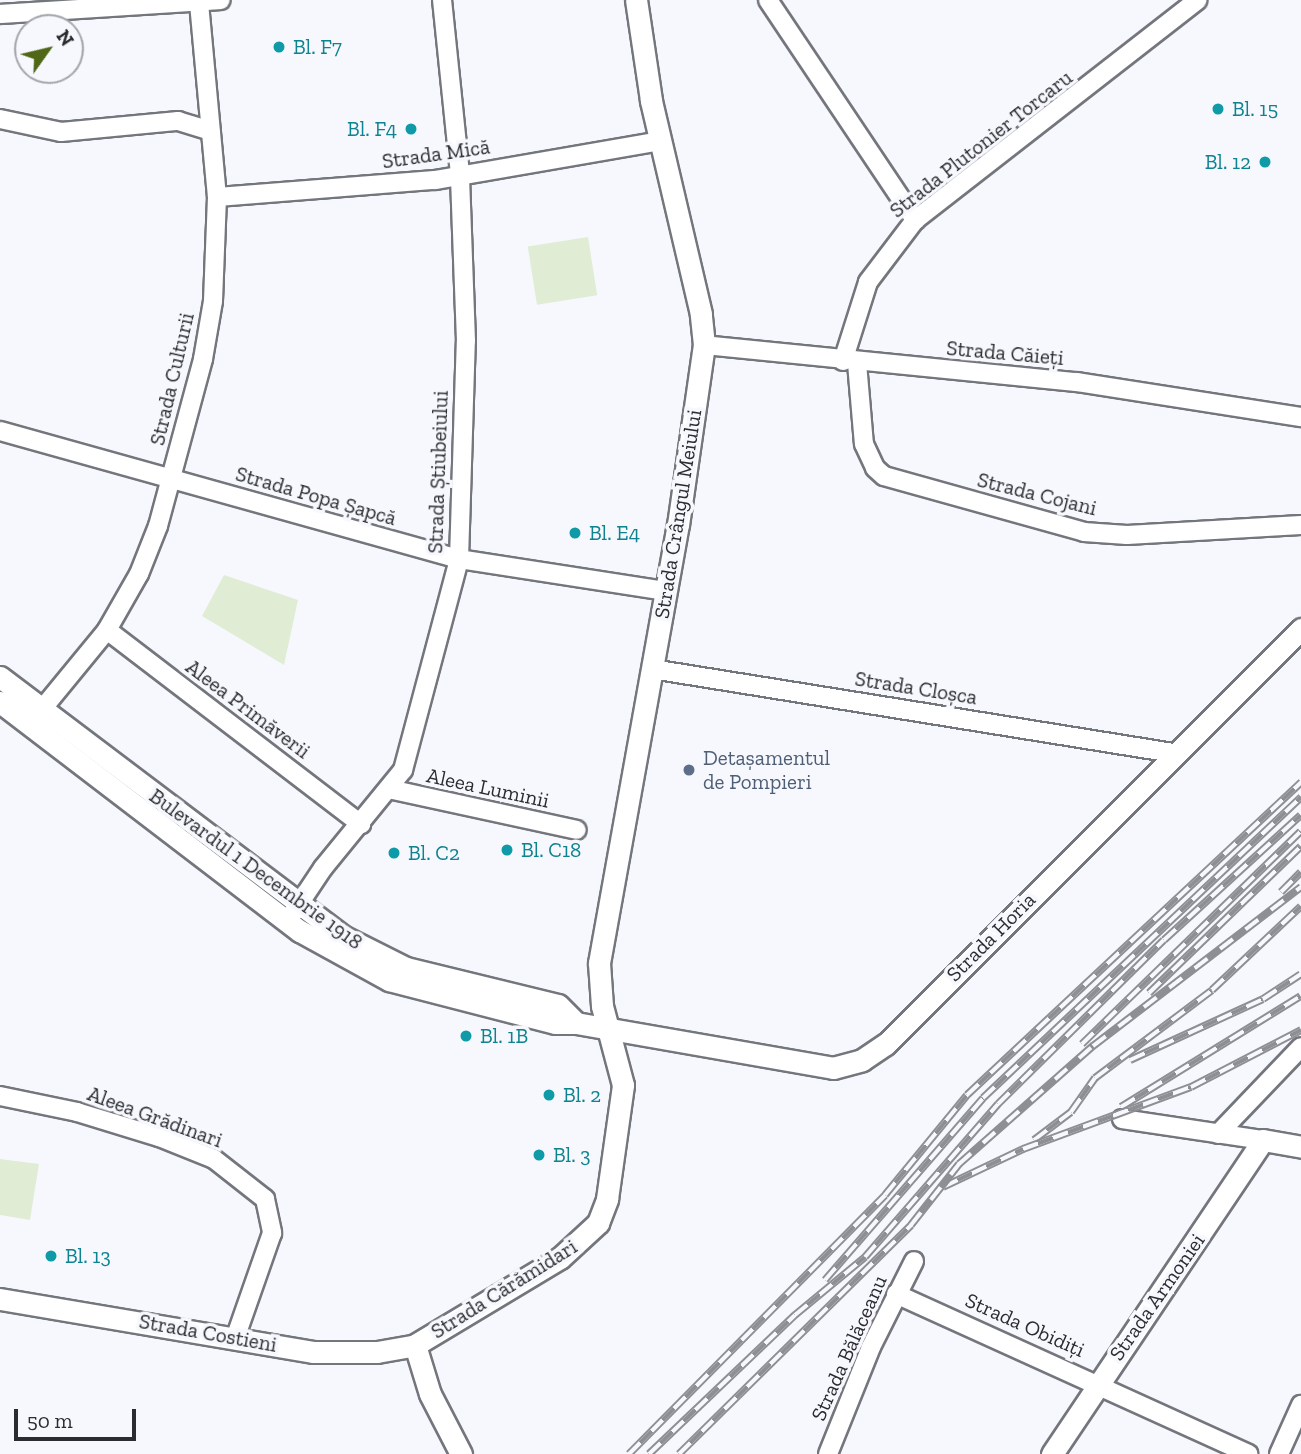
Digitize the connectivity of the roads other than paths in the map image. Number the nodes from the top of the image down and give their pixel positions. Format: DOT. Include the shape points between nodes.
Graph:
graph roads {
  1 [pos="221,0"];
  2 [pos="442,0"];
  3 [pos="636,0"];
  4 [pos="769,0"];
  5 [pos="1198,0"];
  6 [pos="199,2"];
  7 [pos="0,14"];
  8 [pos="0,119"];
  9 [pos="210,131"];
  10 [pos="660,141"];
  11 [pos="460,174"];
  12 [pos="217,197"];
  13 [pos="915,220"];
  14 [pos="704,345"];
  15 [pos="850,362"];
  16 [pos="1301,417"];
  17 [pos="6,433"];
  18 [pos="171,479"];
  19 [pos="1301,525"];
  20 [pos="458,559"];
  21 [pos="666,591"];
  22 [pos="1301,629"];
  23 [pos="107,630"];
  24 [pos="652,668"];
  25 [pos="0,677"];
  26 [pos="0,702"];
  27 [pos="36,716"];
  28 [pos="1173,753"];
  29 [pos="389,789"];
  30 [pos="361,824"];
  31 [pos="578,830"];
  32 [pos="293,913"];
  33 [pos="609,1028"];
  34 [pos="1301,1047"];
  35 [pos="0,1096"];
  36 [pos="1122,1119"];
  37 [pos="1218,1135"];
  38 [pos="1263,1140"];
  39 [pos="1301,1147"];
  40 [pos="914,1261"];
  41 [pos="897,1294"];
  42 [pos="0,1298"];
  43 [pos="236,1336"];
  44 [pos="415,1345"];
  45 [pos="1099,1382"];
  46 [pos="1301,1405"];
  47 [pos="461,1454"];
  48 [pos="828,1454"];
  49 [pos="1052,1454"];
  50 [pos="1248,1454"];
  51 [pos="1279,1454"];
  1 -- 6 [label="street"];
  2 -- 11 [label="street, Strada Știubeiului"];
  3 -- 10 [label="street, Strada Crângul Meiului"];
  4 -- 13 [label="street"];
  5 -- 13 [label="street, Strada Plutonier Torcaru"];
  6 -- 7 [label="street"];
  6 -- 9 [label="street, Strada Culturii"];
  8 -- 9 [label="street" via="61,132 178,121"];
  9 -- 12 [label="street, Strada Culturii"];
  10 -- 11 [label="street, Strada Mică"];
  10 -- 14 [label="street, Strada Crângul Meiului"];
  11 -- 12 [label="street, Strada Mică"];
  11 -- 20 [label="street, Strada Știubeiului" via="466,341"];
  12 -- 18 [label="street, Strada Culturii" via="209,332"];
  13 -- 15 [label="street, Strada Plutonier Torcaru" via="868,282"];
  14 -- 15 [label="street, Strada Căieți"];
  14 -- 21 [label="street, Strada Crângul Meiului"];
  15 -- 16 [label="street, Strada Căieți" via="1077,382"];
  15 -- 19 [label="street, Strada Cojani" via="864,444 884,476 1084,532 1127,535"];
  17 -- 18 [label="street, Strada Popa Șapcă"];
  18 -- 20 [label="street, Strada Popa Șapcă"];
  18 -- 23 [label="street, Strada Culturii" via="139,574"];
  20 -- 21 [label="street, Strada Popa Șapcă"];
  20 -- 29 [label="street, Strada Știubeiului" via="412,746"];
  21 -- 24 [label="street, Strada Crângul Meiului"];
  22 -- 28 [label="street, Strada Horia"];
  23 -- 27 [label="street, Strada Culturii"];
  23 -- 30 [label="street, Aleea Primăverii"];
  24 -- 28 [label="street, Strada Cloșca"];
  24 -- 33 [label="street, Strada Crângul Meiului" via="599,963 599,990"];
  25 -- 27 [label="street, Bulevardul 1 Decembrie 1918"];
  26 -- 27 [label="street, Bulevardul 1 Decembrie 1918"];
  27 -- 32 [label="street, Bulevardul 1 Decembrie 1918"];
  28 -- 33 [label="street, Strada Horia" via="886,1044 862,1060 818,1069"];
  29 -- 30 [label="street, Strada Știubeiului"];
  29 -- 31 [label="street, Aleea Luminii"];
  30 -- 32 [label="street, Strada Știubeiului"];
  32 -- 33 [label="street, Bulevardul 1 Decembrie 1918" via="407,968 558,1005 576,1023"];
  33 -- 44 [label="street, Strada Cărămidari" via="623,1085 607,1199 598,1223 560,1258"];
  34 -- 37 [label="street"];
  35 -- 43 [label="street, Aleea Grădinari" via="77,1112 159,1137 214,1159 265,1199 272,1233"];
  36 -- 37 [label="street"];
  37 -- 38 [label="street"];
  38 -- 39 [label="street"];
  38 -- 45 [label="street, Strada Armoniei"];
  40 -- 41 [label="street, Strada Bălăceanu"];
  41 -- 45 [label="street, Strada Obidiți"];
  41 -- 48 [label="street, Strada Bălăceanu"];
  42 -- 43 [label="street, Strada Costieni"];
  43 -- 44 [label="street, Strada Costieni" via="313,1352 377,1352"];
  44 -- 47 [label="street" via="430,1394"];
  45 -- 49 [label="street, Strada Armoniei"];
  45 -- 50 [label="street, Strada Obidiți"];
  46 -- 51 [label="street"];
}
